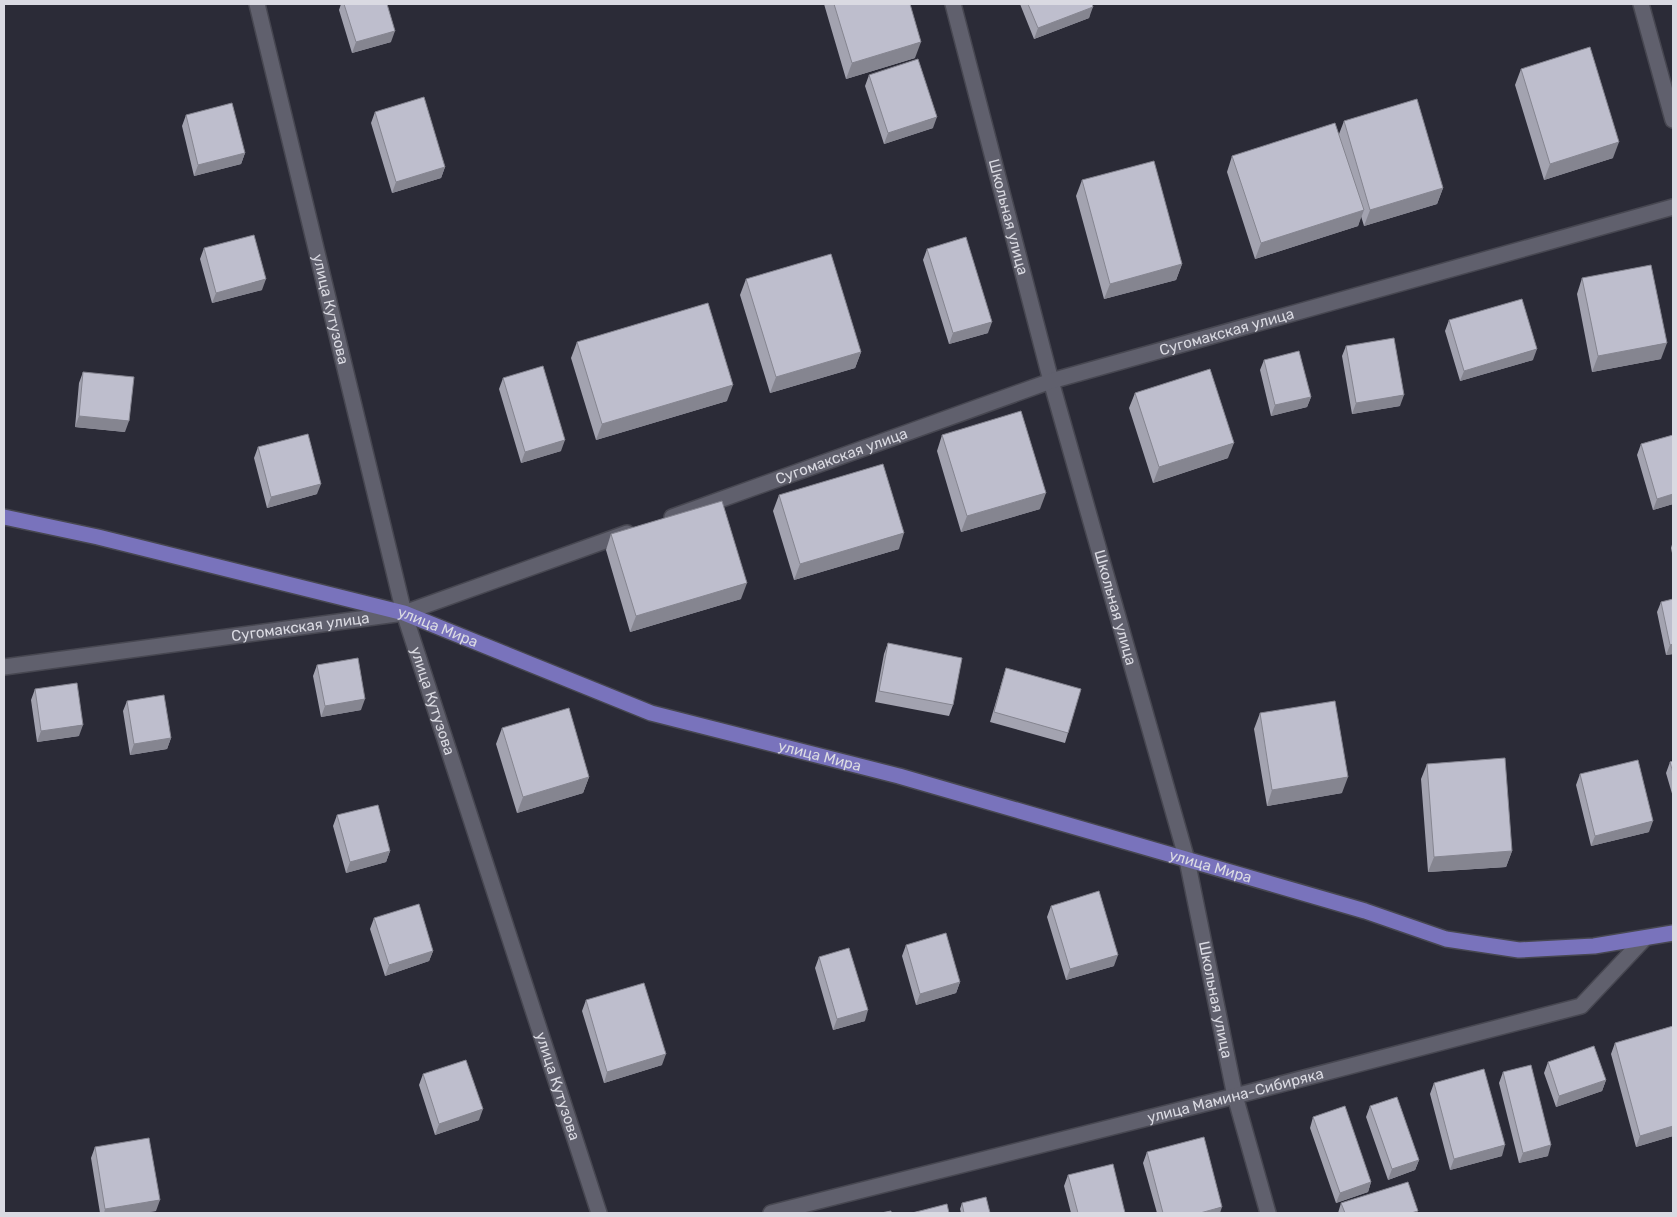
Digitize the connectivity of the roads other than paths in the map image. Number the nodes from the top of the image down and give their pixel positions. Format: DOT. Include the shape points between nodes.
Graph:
graph roads {
  1 [pos="257,4"];
  2 [pos="953,4"];
  3 [pos="1641,4"];
  4 [pos="1673,120"];
  5 [pos="1673,208"];
  6 [pos="1051,381"];
  7 [pos="4,517"];
  8 [pos="657,522"];
  9 [pos="638,529"];
  10 [pos="404,613"];
  11 [pos="4,667"];
  12 [pos="1187,860"];
  13 [pos="1673,933"];
  14 [pos="1645,938"];
  15 [pos="1235,1096"];
  16 [pos="599,1213"];
  17 [pos="771,1213"];
  18 [pos="1268,1213"];
  1 -- 10 [label="street, улица Кутузова"];
  2 -- 6 [label="street, Школьная улица"];
  3 -- 4 [label="street"];
  5 -- 6 [label="street, Сугомакская улица"];
  6 -- 8 [label="street, Сугомакская улица"];
  6 -- 12 [label="street, Школьная улица"];
  7 -- 10 [label="main road, улица Мира"];
  9 -- 10 [label="street, Сугомакская улица"];
  10 -- 11 [label="street, Сугомакская улица"];
  10 -- 12 [label="main road, улица Мира" via="651,712 899,776"];
  10 -- 16 [label="street, улица Кутузова"];
  12 -- 14 [label="main road, улица Мира" via="1365,911 1446,939 1519,950 1594,946"];
  12 -- 15 [label="street, Школьная улица"];
  13 -- 14 [label="main road"];
  14 -- 15 [label="street, улица Мамина-Сибиряка" via="1580,1006"];
  15 -- 17 [label="street, улица Мамина-Сибиряка"];
  15 -- 18 [label="street, Школьная улица"];
}
